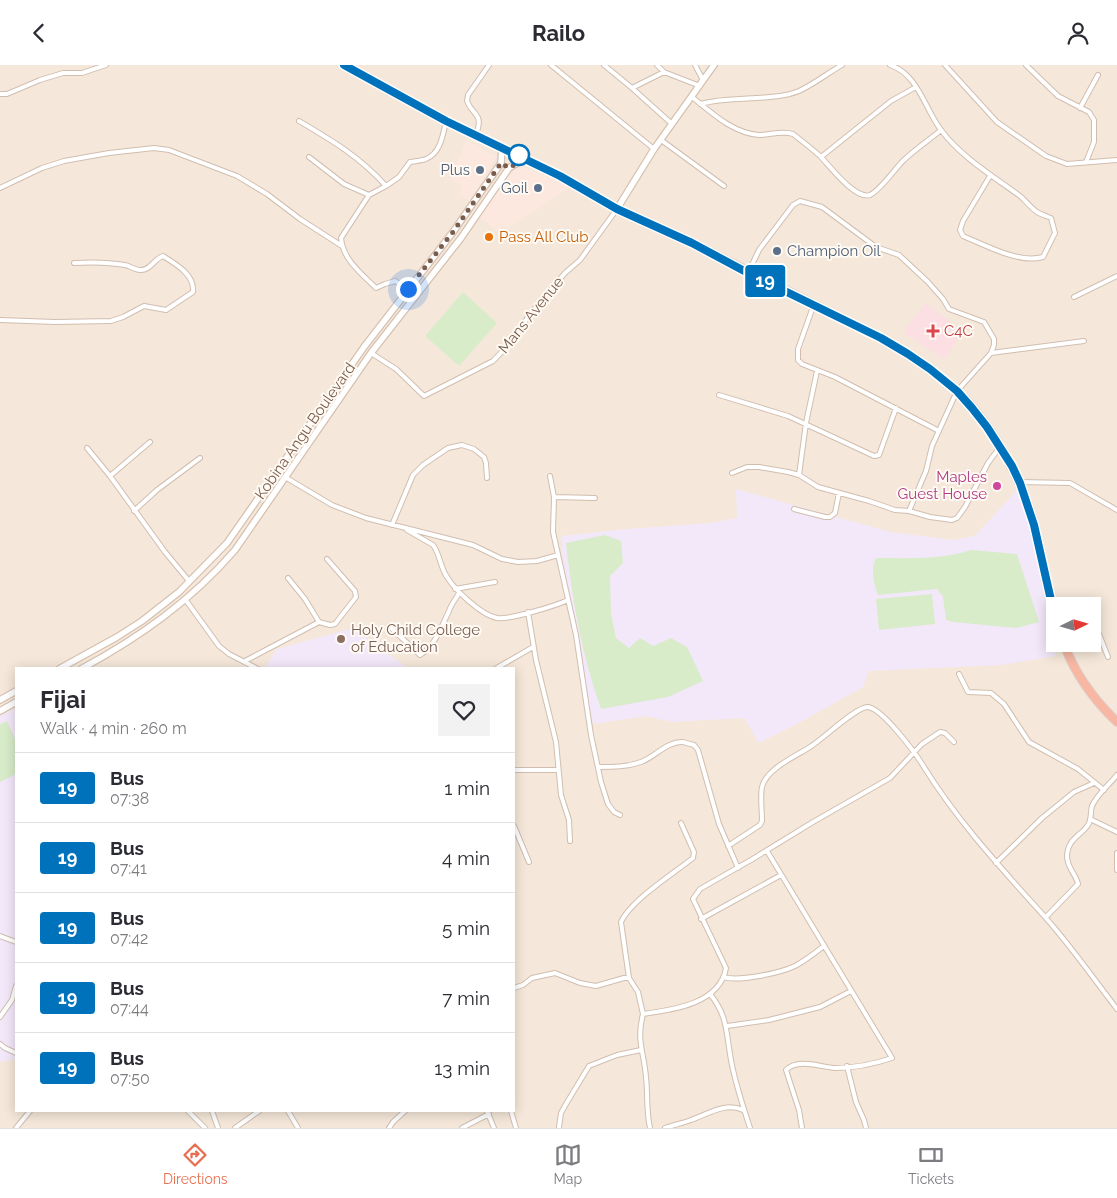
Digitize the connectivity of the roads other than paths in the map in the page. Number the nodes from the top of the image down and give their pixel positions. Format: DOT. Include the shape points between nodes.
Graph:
graph roads {
  1 [pos="106,65"];
  2 [pos="344,65"];
  3 [pos="488,65"];
  4 [pos="550,65"];
  5 [pos="604,65"];
  6 [pos="657,65"];
  7 [pos="695,65"];
  8 [pos="714,65"];
  9 [pos="842,65"];
  10 [pos="890,65"];
  11 [pos="945,65"];
  12 [pos="1026,65"];
  13 [pos="664,72"];
  14 [pos="1098,75"];
  15 [pos="702,83"];
  16 [pos="916,87"];
  17 [pos="632,88"];
  18 [pos="0,94"];
  19 [pos="692,97"];
  20 [pos="700,104"];
  21 [pos="1080,108"];
  22 [pos="300,121"];
  23 [pos="446,121"];
  24 [pos="672,124"];
  25 [pos="941,130"];
  26 [pos="476,135"];
  27 [pos="661,139"];
  28 [pos="502,147"];
  29 [pos="654,149"];
  30 [pos="310,157"];
  31 [pos="821,157"];
  32 [pos="525,158"];
  33 [pos="1117,160"];
  34 [pos="1086,162"];
  35 [pos="501,163"];
  36 [pos="509,168"];
  37 [pos="990,176"];
  38 [pos="386,186"];
  39 [pos="724,186"];
  40 [pos="0,187"];
  41 [pos="369,195"];
  42 [pos="617,209"];
  43 [pos="342,245"];
  44 [pos="74,263"];
  45 [pos="748,273"];
  46 [pos="1117,275"];
  47 [pos="408,289"];
  48 [pos="414,297"];
  49 [pos="1074,297"];
  50 [pos="814,304"];
  51 [pos="0,320"];
  52 [pos="1084,341"];
  53 [pos="371,353"];
  54 [pos="991,353"];
  55 [pos="817,371"];
  56 [pos="957,391"];
  57 [pos="718,395"];
  58 [pos="896,409"];
  59 [pos="806,423"];
  60 [pos="939,431"];
  61 [pos="150,443"];
  62 [pos="1000,447"];
  63 [pos="87,448"];
  64 [pos="200,458"];
  65 [pos="276,472"];
  66 [pos="732,473"];
  67 [pos="799,475"];
  68 [pos="110,476"];
  69 [pos="550,476"];
  70 [pos="285,477"];
  71 [pos="487,478"];
  72 [pos="1020,483"];
  73 [pos="839,493"];
  74 [pos="554,497"];
  75 [pos="596,498"];
  76 [pos="794,509"];
  77 [pos="1117,510"];
  78 [pos="134,511"];
  79 [pos="909,511"];
  80 [pos="392,525"];
  81 [pos="404,528"];
  82 [pos="558,555"];
  83 [pos="327,559"];
  84 [pos="288,578"];
  85 [pos="189,581"];
  86 [pos="494,583"];
  87 [pos="455,589"];
  88 [pos="460,593"];
  89 [pos="1050,597"];
  90 [pos="185,599"];
  91 [pos="568,600"];
  92 [pos="528,613"];
  93 [pos="319,622"];
  94 [pos="389,626"];
  95 [pos="1101,641"];
  96 [pos="533,647"];
  97 [pos="1069,653"];
  98 [pos="1108,657"];
  99 [pos="245,661"];
  100 [pos="91,663"];
  101 [pos="64,667"];
  102 [pos="84,667"];
  103 [pos="94,667"];
  104 [pos="255,667"];
  105 [pos="498,667"];
  106 [pos="959,674"];
  107 [pos="15,692"];
  108 [pos="0,700"];
  109 [pos="15,703"];
  110 [pos="0,711"];
  111 [pos="1117,722"];
  112 [pos="954,742"];
  113 [pos="915,753"];
  114 [pos="598,767"];
  115 [pos="515,769"];
  116 [pos="557,770"];
  117 [pos="1117,775"];
  118 [pos="1094,783"];
  119 [pos="1104,790"];
  120 [pos="620,815"];
  121 [pos="1090,819"];
  122 [pos="681,823"];
  123 [pos="515,828"];
  124 [pos="1117,832"];
  125 [pos="570,841"];
  126 [pos="728,846"];
  127 [pos="767,851"];
  128 [pos="1117,853"];
  129 [pos="529,862"];
  130 [pos="996,863"];
  131 [pos="738,868"];
  132 [pos="1117,870"];
  133 [pos="781,875"];
  134 [pos="1046,917"];
  135 [pos="701,919"];
  136 [pos="0,936"];
  137 [pos="15,942"];
  138 [pos="824,946"];
  139 [pos="723,977"];
  140 [pos="629,978"];
  141 [pos="515,988"];
  142 [pos="15,990"];
  143 [pos="851,991"];
  144 [pos="710,994"];
  145 [pos="1117,1009"];
  146 [pos="643,1014"];
  147 [pos="0,1017"];
  148 [pos="727,1026"];
  149 [pos="0,1044"];
  150 [pos="641,1050"];
  151 [pos="15,1053"];
  152 [pos="847,1066"];
  153 [pos="743,1110"];
  154 [pos="29,1112"];
  155 [pos="189,1112"];
  156 [pos="212,1112"];
  157 [pos="258,1112"];
  158 [pos="289,1112"];
  159 [pos="404,1112"];
  160 [pos="511,1112"];
  161 [pos="488,1113"];
  162 [pos="16,1128"];
  163 [pos="204,1128"];
  164 [pos="218,1128"];
  165 [pos="235,1128"];
  166 [pos="298,1128"];
  167 [pos="389,1128"];
  168 [pos="462,1128"];
  169 [pos="494,1128"];
  170 [pos="516,1128"];
  171 [pos="559,1128"];
  172 [pos="650,1128"];
  173 [pos="665,1128"];
  174 [pos="750,1128"];
  175 [pos="802,1128"];
  176 [pos="866,1128"];
  1 -- 18 [label="street" via="82,73 63,73"];
  2 -- 23 [label="highway"];
  3 -- 26 [label="street" via="466,101 480,124"];
  4 -- 29 [label="street"];
  5 -- 17 [label="street"];
  6 -- 13 [label="street"];
  7 -- 15 [label="street"];
  8 -- 15 [label="street"];
  9 -- 20 [label="street" via="792,93 716,99"];
  10 -- 16 [label="street" via="909,77"];
  11 -- 34 [label="street" via="997,122 1027,145 1067,164"];
  12 -- 21 [label="street" via="1058,96"];
  13 -- 15 [label="street"];
  13 -- 17 [label="street"];
  14 -- 21 [label="street"];
  15 -- 19 [label="street"];
  16 -- 25 [label="street"];
  16 -- 31 [label="street" via="890,101"];
  17 -- 24 [label="street"];
  19 -- 20 [label="street"];
  19 -- 24 [label="street"];
  20 -- 31 [label="street" via="746,133 793,134"];
  21 -- 34 [label="street" via="1090,112 1094,120 1094,142"];
  22 -- 38 [label="street" via="350,152"];
  23 -- 26 [label="highway"];
  23 -- 38 [label="street" via="438,148 426,159 410,162 399,177"];
  24 -- 27 [label="street"];
  25 -- 31 [label="street" via="905,159 870,195 856,191 841,180"];
  25 -- 37 [label="street"];
  26 -- 28 [label="highway"];
  27 -- 29 [label="street"];
  27 -- 39 [label="street"];
  28 -- 32 [label="highway"];
  28 -- 35 [label="street"];
  29 -- 42 [label="street"];
  30 -- 41 [label="street" via="344,183"];
  32 -- 36 [label="street, Kobina Angu Boulevard"];
  32 -- 42 [label="highway"];
  33 -- 34 [label="street"];
  35 -- 36 [label="street"];
  35 -- 47 [label="street, Kobina Angu Boulevard"];
  36 -- 48 [label="street, Kobina Angu Boulevard"];
  37 -- 37 [label="street" via="1022,197 1037,212 1050,218 1055,233 1043,257 1018,257 963,236 960,230 962,221"];
  38 -- 41 [label="street"];
  40 -- 43 [label="street" via="42,168 74,159 109,153 169,150 237,176"];
  41 -- 43 [label="street" via="343,233"];
  42 -- 45 [label="highway"];
  42 -- 53 [label="street, Mans Avenue" via="580,260 560,279 493,361 424,396 396,369"];
  43 -- 47 [label="street" via="349,260 376,288 394,281"];
  44 -- 51 [label="street" via="128,265 140,270 163,256 190,277 193,292 166,310 144,305 111,321 55,323"];
  45 -- 50 [label="highway"];
  45 -- 54 [label="street" via="759,250 792,205 800,201 822,207 876,247 899,255 949,309 984,322 994,339"];
  46 -- 49 [label="street"];
  47 -- 48 [label="street"];
  47 -- 65 [label="street, Kobina Angu Boulevard"];
  48 -- 53 [label="street, Kobina Angu Boulevard"];
  50 -- 55 [label="street" via="797,355 802,364"];
  50 -- 56 [label="highway" via="908,354"];
  52 -- 54 [label="street"];
  53 -- 70 [label="street, Kobina Angu Boulevard"];
  54 -- 56 [label="street"];
  55 -- 58 [label="street"];
  55 -- 59 [label="street"];
  56 -- 60 [label="street"];
  56 -- 62 [label="highway"];
  57 -- 59 [label="street"];
  58 -- 59 [label="street" via="879,455"];
  58 -- 60 [label="street"];
  59 -- 67 [label="street"];
  60 -- 79 [label="street"];
  61 -- 68 [label="street"];
  62 -- 72 [label="highway"];
  62 -- 79 [label="street" via="952,521"];
  63 -- 68 [label="street"];
  64 -- 78 [label="street"];
  65 -- 70 [label="street"];
  65 -- 85 [label="street, Kobina Angu Boulevard" via="226,543"];
  66 -- 67 [label="street" via="747,467 759,467"];
  67 -- 73 [label="street" via="818,487"];
  68 -- 78 [label="street"];
  69 -- 74 [label="street"];
  70 -- 80 [label="street" via="332,505"];
  70 -- 90 [label="street, Kobina Angu Boulevard" via="235,550"];
  71 -- 80 [label="street" via="484,457 474,449 462,445 448,448 413,475"];
  72 -- 77 [label="street" via="1070,483"];
  72 -- 89 [label="highway" via="1034,525"];
  73 -- 76 [label="street" via="835,513 830,517"];
  73 -- 79 [label="street" via="895,510"];
  74 -- 75 [label="street"];
  74 -- 82 [label="street" via="553,532"];
  78 -- 85 [label="street"];
  80 -- 81 [label="street"];
  81 -- 82 [label="street" via="473,545 502,559 537,561"];
  81 -- 87 [label="street" via="433,545 442,569"];
  82 -- 91 [label="street"];
  83 -- 93 [label="street" via="355,591 356,597 335,624"];
  84 -- 93 [label="street"];
  85 -- 101 [label="street, Kobina Angu Boulevard" via="142,621"];
  86 -- 87 [label="street"];
  87 -- 88 [label="street"];
  88 -- 92 [label="street" via="484,613 497,618"];
  88 -- 94 [label="street" via="449,609 439,635 420,655"];
  90 -- 99 [label="street" via="219,646"];
  90 -- 100 [label="street, Kobina Angu Boulevard" via="148,629"];
  91 -- 92 [label="street"];
  91 -- 114 [label="street"];
  92 -- 96 [label="street"];
  93 -- 99 [label="street"];
  95 -- 98 [label="street"];
  96 -- 105 [label="street"];
  96 -- 116 [label="street" via="556,742"];
  97 -- 111 [label="highway" via="1095,699"];
  99 -- 104 [label="street"];
  100 -- 102 [label="street, Kobina Angu Boulevard"];
  100 -- 103 [label="street"];
  106 -- 118 [label="street" via="968,692 991,693 1004,704 1029,742 1078,769"];
  107 -- 108 [label="street"];
  109 -- 110 [label="street"];
  112 -- 113 [label="street" via="940,732"];
  113 -- 126 [label="street" via="875,709 863,707 767,777 762,787 760,825"];
  113 -- 127 [label="street" via="890,778"];
  113 -- 130 [label="street" via="939,792"];
  114 -- 120 [label="street" via="608,804"];
  114 -- 126 [label="street" via="638,763 675,743 694,745"];
  115 -- 116 [label="street"];
  116 -- 125 [label="street" via="569,820"];
  117 -- 119 [label="street"];
  118 -- 119 [label="street"];
  118 -- 130 [label="street" via="1067,797"];
  119 -- 121 [label="street" via="1092,807"];
  121 -- 124 [label="street"];
  121 -- 134 [label="street" via="1088,826 1073,839 1068,852 1068,863 1078,884"];
  122 -- 140 [label="street" via="694,852 693,858 638,902 621,922"];
  123 -- 129 [label="street"];
  126 -- 131 [label="street"];
  127 -- 131 [label="street"];
  127 -- 133 [label="street"];
  128 -- 132 [label="street"];
  130 -- 134 [label="street"];
  131 -- 135 [label="street" via="700,889 693,899"];
  133 -- 135 [label="street"];
  133 -- 138 [label="street"];
  134 -- 145 [label="street"];
  135 -- 139 [label="street" via="726,968"];
  136 -- 137 [label="street"];
  138 -- 139 [label="street" via="795,966 760,975"];
  138 -- 143 [label="street"];
  139 -- 144 [label="street"];
  140 -- 141 [label="street" via="596,986 554,973 532,978"];
  140 -- 146 [label="street" via="638,992"];
  142 -- 147 [label="street"];
  143 -- 148 [label="street" via="820,1007"];
  143 -- 152 [label="street" via="892,1058"];
  144 -- 146 [label="street" via="678,1008"];
  144 -- 148 [label="street"];
  146 -- 150 [label="street"];
  148 -- 153 [label="street"];
  149 -- 151 [label="street"];
  150 -- 171 [label="street" via="589,1066 561,1113"];
  150 -- 172 [label="street" via="646,1069"];
  152 -- 175 [label="street" via="799,1065 786,1071"];
  152 -- 176 [label="street"];
  153 -- 173 [label="street" via="736,1107 718,1109"];
  153 -- 174 [label="street"];
  154 -- 162 [label="street"];
  155 -- 163 [label="street"];
  156 -- 164 [label="street"];
  157 -- 165 [label="street"];
  158 -- 166 [label="street"];
  159 -- 167 [label="street"];
  160 -- 170 [label="street"];
  161 -- 168 [label="street"];
  161 -- 169 [label="street"];
}
